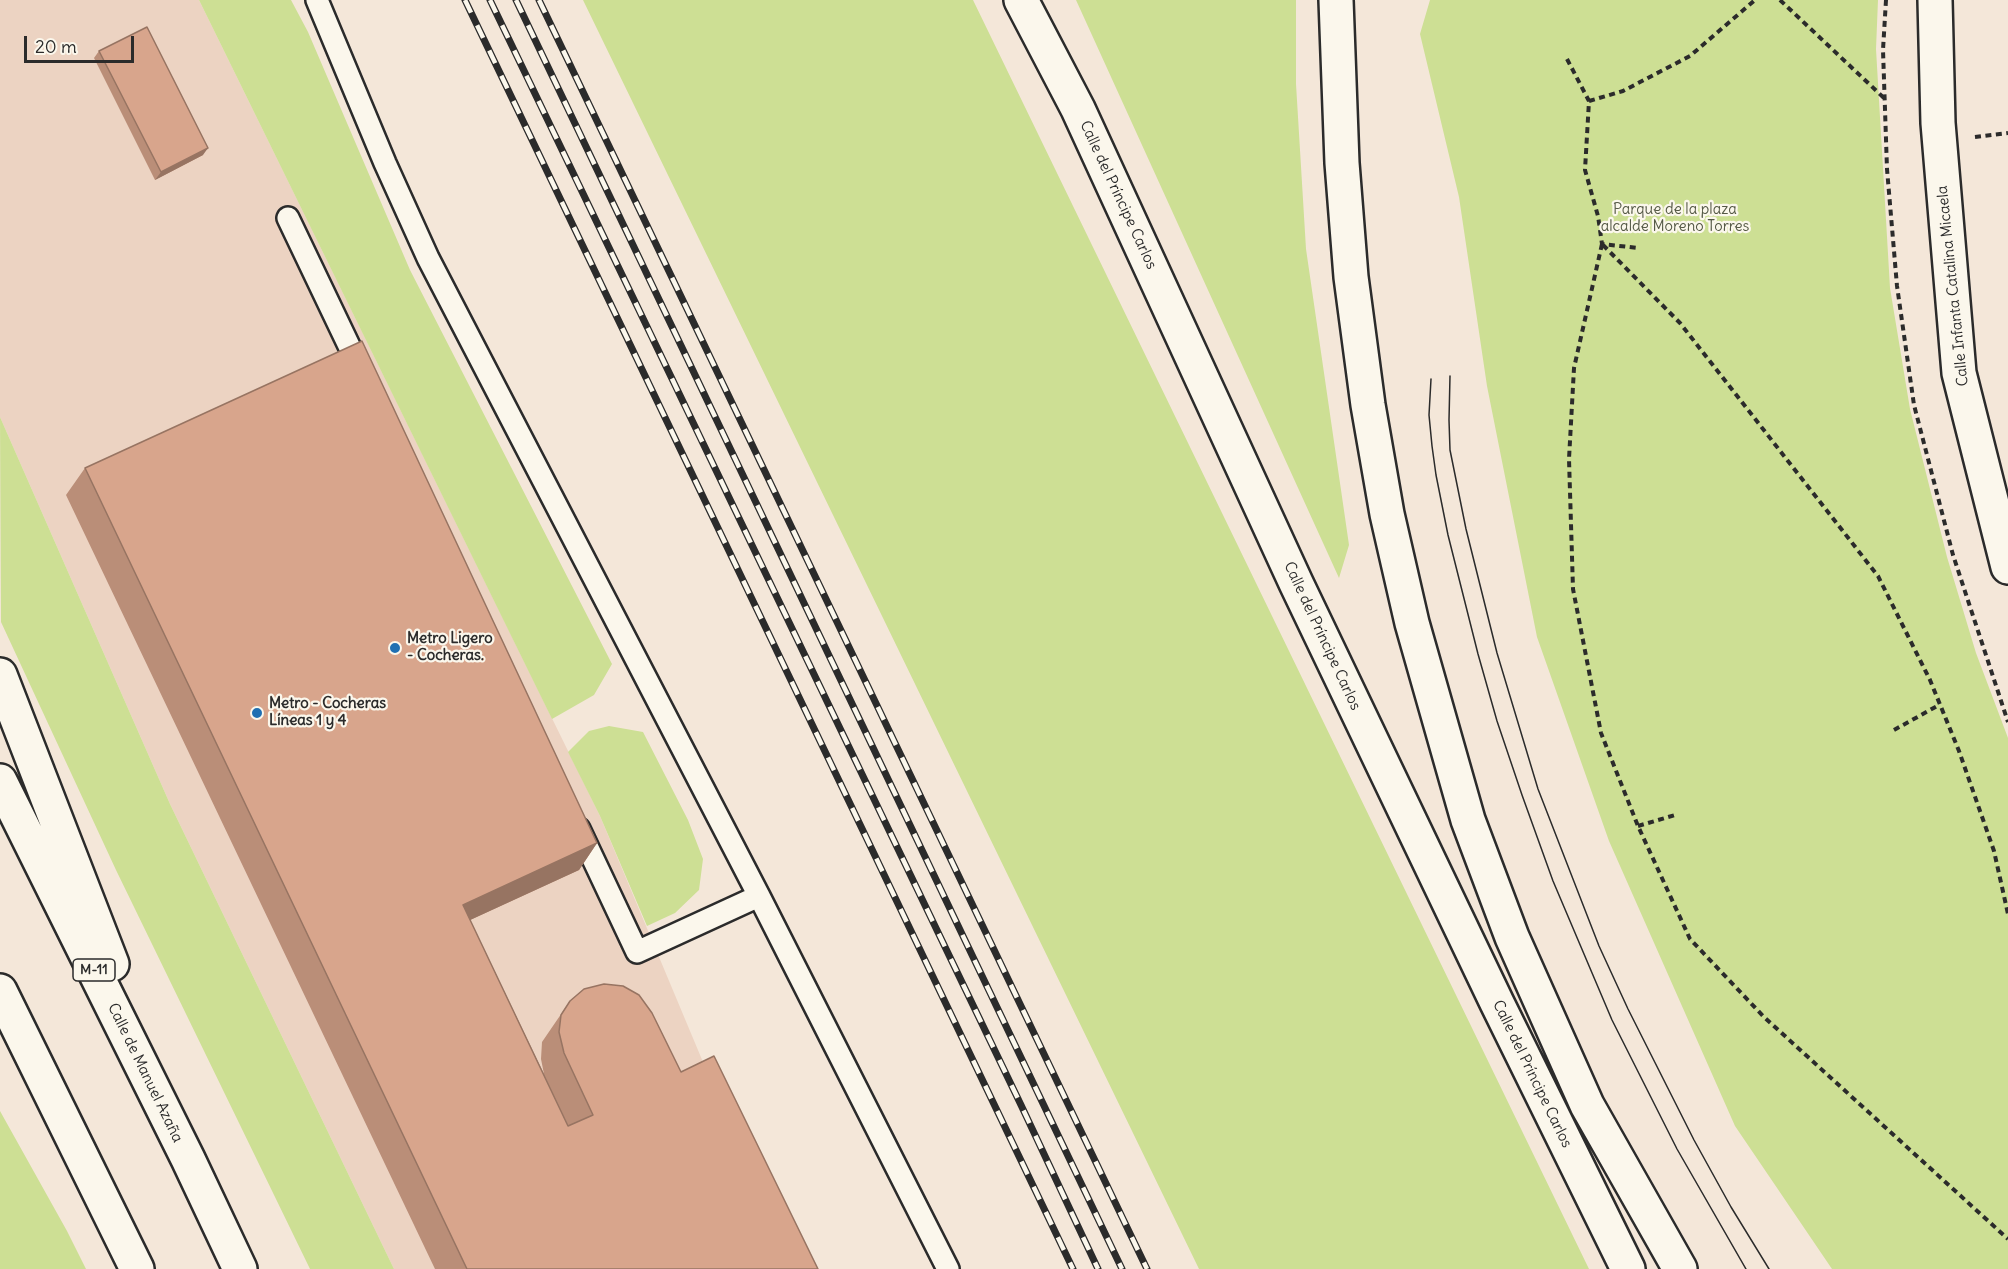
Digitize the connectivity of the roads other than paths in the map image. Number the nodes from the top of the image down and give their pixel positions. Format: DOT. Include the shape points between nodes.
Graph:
graph roads {
  1 [pos="317,0"];
  2 [pos="1022,0"];
  3 [pos="1336,0"];
  4 [pos="1935,0"];
  5 [pos="288,218"];
  6 [pos="370,390"];
  7 [pos="2008,567"];
  8 [pos="0,675"];
  9 [pos="0,781"];
  10 [pos="570,811"];
  11 [pos="759,896"];
  12 [pos="0,992"];
  13 [pos="0,1019"];
  14 [pos="47,1087"];
  15 [pos="188,1159"];
  16 [pos="137,1269"];
  17 [pos="240,1269"];
  18 [pos="948,1269"];
  19 [pos="1628,1269"];
  20 [pos="1680,1269"];
  1 -- 11 [label="lane" via="428,258"];
  2 -- 19 [label="main road, Calle del Príncipe Carlos" via="1078,109 1497,1003"];
  3 -- 20 [label="main road" via="1351,277 1387,514 1412,623 1468,820 1512,937 1587,1105"];
  4 -- 7 [label="main road, Calle Infanta Catalina Micaela" via="1938,123 1959,373"];
  5 -- 6 [label="lane"];
  8 -- 15 [label="main road"];
  9 -- 15 [label="main road, Calle de Manuel Azaña / M-11"];
  10 -- 11 [label="lane" via="637,952"];
  11 -- 18 [label="lane"];
  12 -- 14 [label="main road"];
  13 -- 14 [label="main road"];
  14 -- 16 [label="main road"];
  15 -- 17 [label="main road, Calle de Manuel Azaña / M-11"];
}
